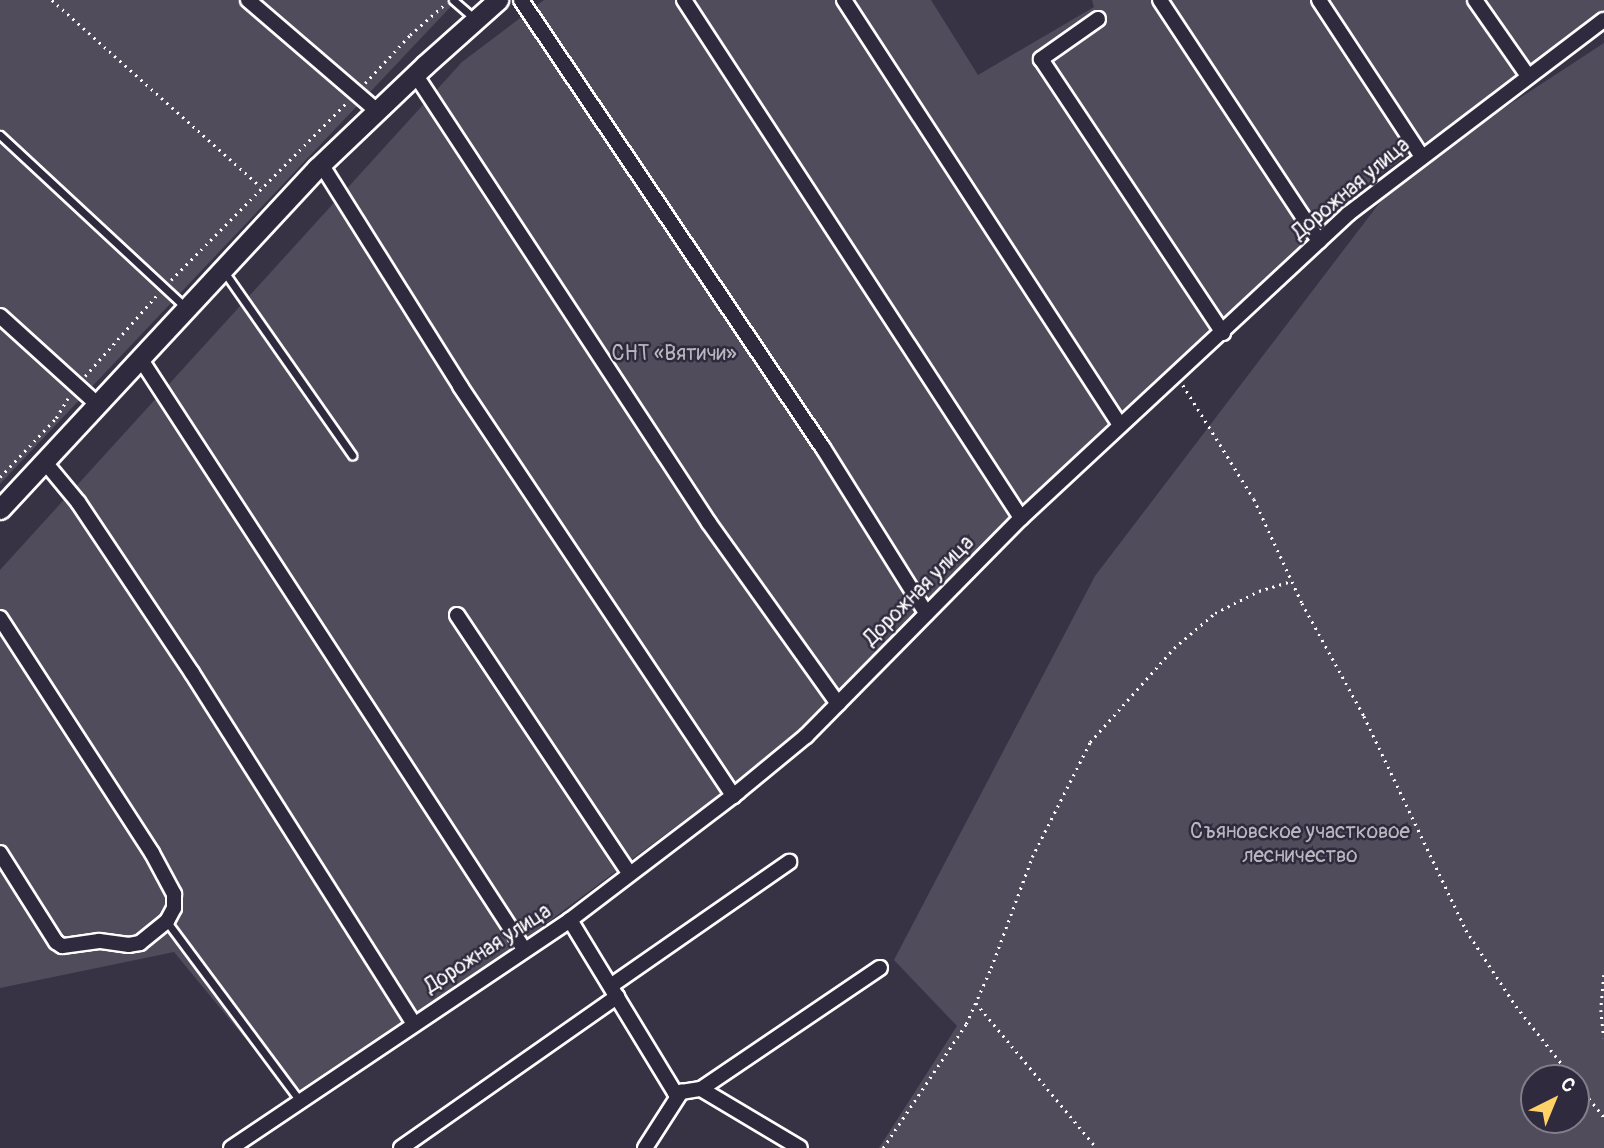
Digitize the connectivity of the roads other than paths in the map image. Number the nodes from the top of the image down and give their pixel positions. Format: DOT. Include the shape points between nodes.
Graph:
graph roads {
  1 [pos="248,0"];
  2 [pos="452,0"];
  3 [pos="498,0"];
  4 [pos="521,0"];
  5 [pos="684,0"];
  6 [pos="844,0"];
  7 [pos="1160,0"];
  8 [pos="1319,0"];
  9 [pos="1475,0"];
  10 [pos="1098,19"];
  11 [pos="475,20"];
  12 [pos="1604,20"];
  13 [pos="415,74"];
  14 [pos="1528,76"];
  15 [pos="377,111"];
  16 [pos="0,135"];
  17 [pos="1422,157"];
  18 [pos="321,164"];
  19 [pos="1319,241"];
  20 [pos="223,270"];
  21 [pos="187,308"];
  22 [pos="0,316"];
  23 [pos="1223,333"];
  24 [pos="139,358"];
  25 [pos="97,404"];
  26 [pos="1120,425"];
  27 [pos="352,455"];
  28 [pos="44,461"];
  29 [pos="3,501"];
  30 [pos="1021,519"];
  31 [pos="926,613"];
  32 [pos="457,615"];
  33 [pos="0,618"];
  34 [pos="838,704"];
  35 [pos="733,796"];
  36 [pos="0,853"];
  37 [pos="789,862"];
  38 [pos="630,874"];
  39 [pos="570,920"];
  40 [pos="167,921"];
  41 [pos="524,949"];
  42 [pos="880,968"];
  43 [pos="614,991"];
  44 [pos="413,1023"];
  45 [pos="701,1089"];
  46 [pos="681,1092"];
  47 [pos="299,1100"];
  48 [pos="230,1148"];
  49 [pos="401,1148"];
  50 [pos="645,1148"];
  51 [pos="800,1148"];
  1 -- 15 [label="street"];
  2 -- 11 [label="lane"];
  3 -- 11 [label="main road"];
  4 -- 31 [label="street" via="823,448"];
  5 -- 30 [label="street"];
  6 -- 26 [label="street"];
  7 -- 19 [label="street"];
  8 -- 17 [label="street"];
  9 -- 14 [label="street"];
  10 -- 23 [label="street" via="1041,59"];
  11 -- 13 [label="main road"];
  12 -- 14 [label="street, Дорожная улица"];
  13 -- 15 [label="main road"];
  13 -- 34 [label="street" via="709,523"];
  14 -- 17 [label="street, Дорожная улица"];
  15 -- 18 [label="main road"];
  16 -- 21 [label="lane"];
  17 -- 19 [label="street, Дорожная улица"];
  18 -- 20 [label="main road"];
  18 -- 35 [label="street" via="460,386"];
  19 -- 23 [label="street, Дорожная улица"];
  20 -- 21 [label="main road"];
  20 -- 27 [label="lane"];
  21 -- 24 [label="main road"];
  22 -- 25 [label="street"];
  23 -- 26 [label="street, Дорожная улица"];
  24 -- 25 [label="main road"];
  24 -- 41 [label="street"];
  25 -- 28 [label="main road"];
  26 -- 30 [label="street, Дорожная улица"];
  28 -- 29 [label="main road"];
  28 -- 44 [label="street" via="78,502 192,673"];
  30 -- 31 [label="street, Дорожная улица"];
  31 -- 34 [label="street, Дорожная улица"];
  32 -- 38 [label="street"];
  33 -- 40 [label="street" via="152,853 174,894 174,908"];
  34 -- 35 [label="street, Дорожная улица"];
  35 -- 38 [label="street, Дорожная улица"];
  36 -- 40 [label="street" via="62,946 99,941 140,943"];
  37 -- 43 [label="street"];
  38 -- 39 [label="street, Дорожная улица"];
  39 -- 41 [label="street, Дорожная улица"];
  39 -- 43 [label="street"];
  40 -- 47 [label="lane"];
  41 -- 44 [label="street, Дорожная улица"];
  42 -- 45 [label="street"];
  43 -- 46 [label="street" via="675,1093"];
  43 -- 49 [label="street"];
  44 -- 47 [label="street, Дорожная улица"];
  45 -- 46 [label="street"];
  45 -- 51 [label="street"];
  46 -- 50 [label="street"];
  47 -- 48 [label="street, Дорожная улица"];
}
